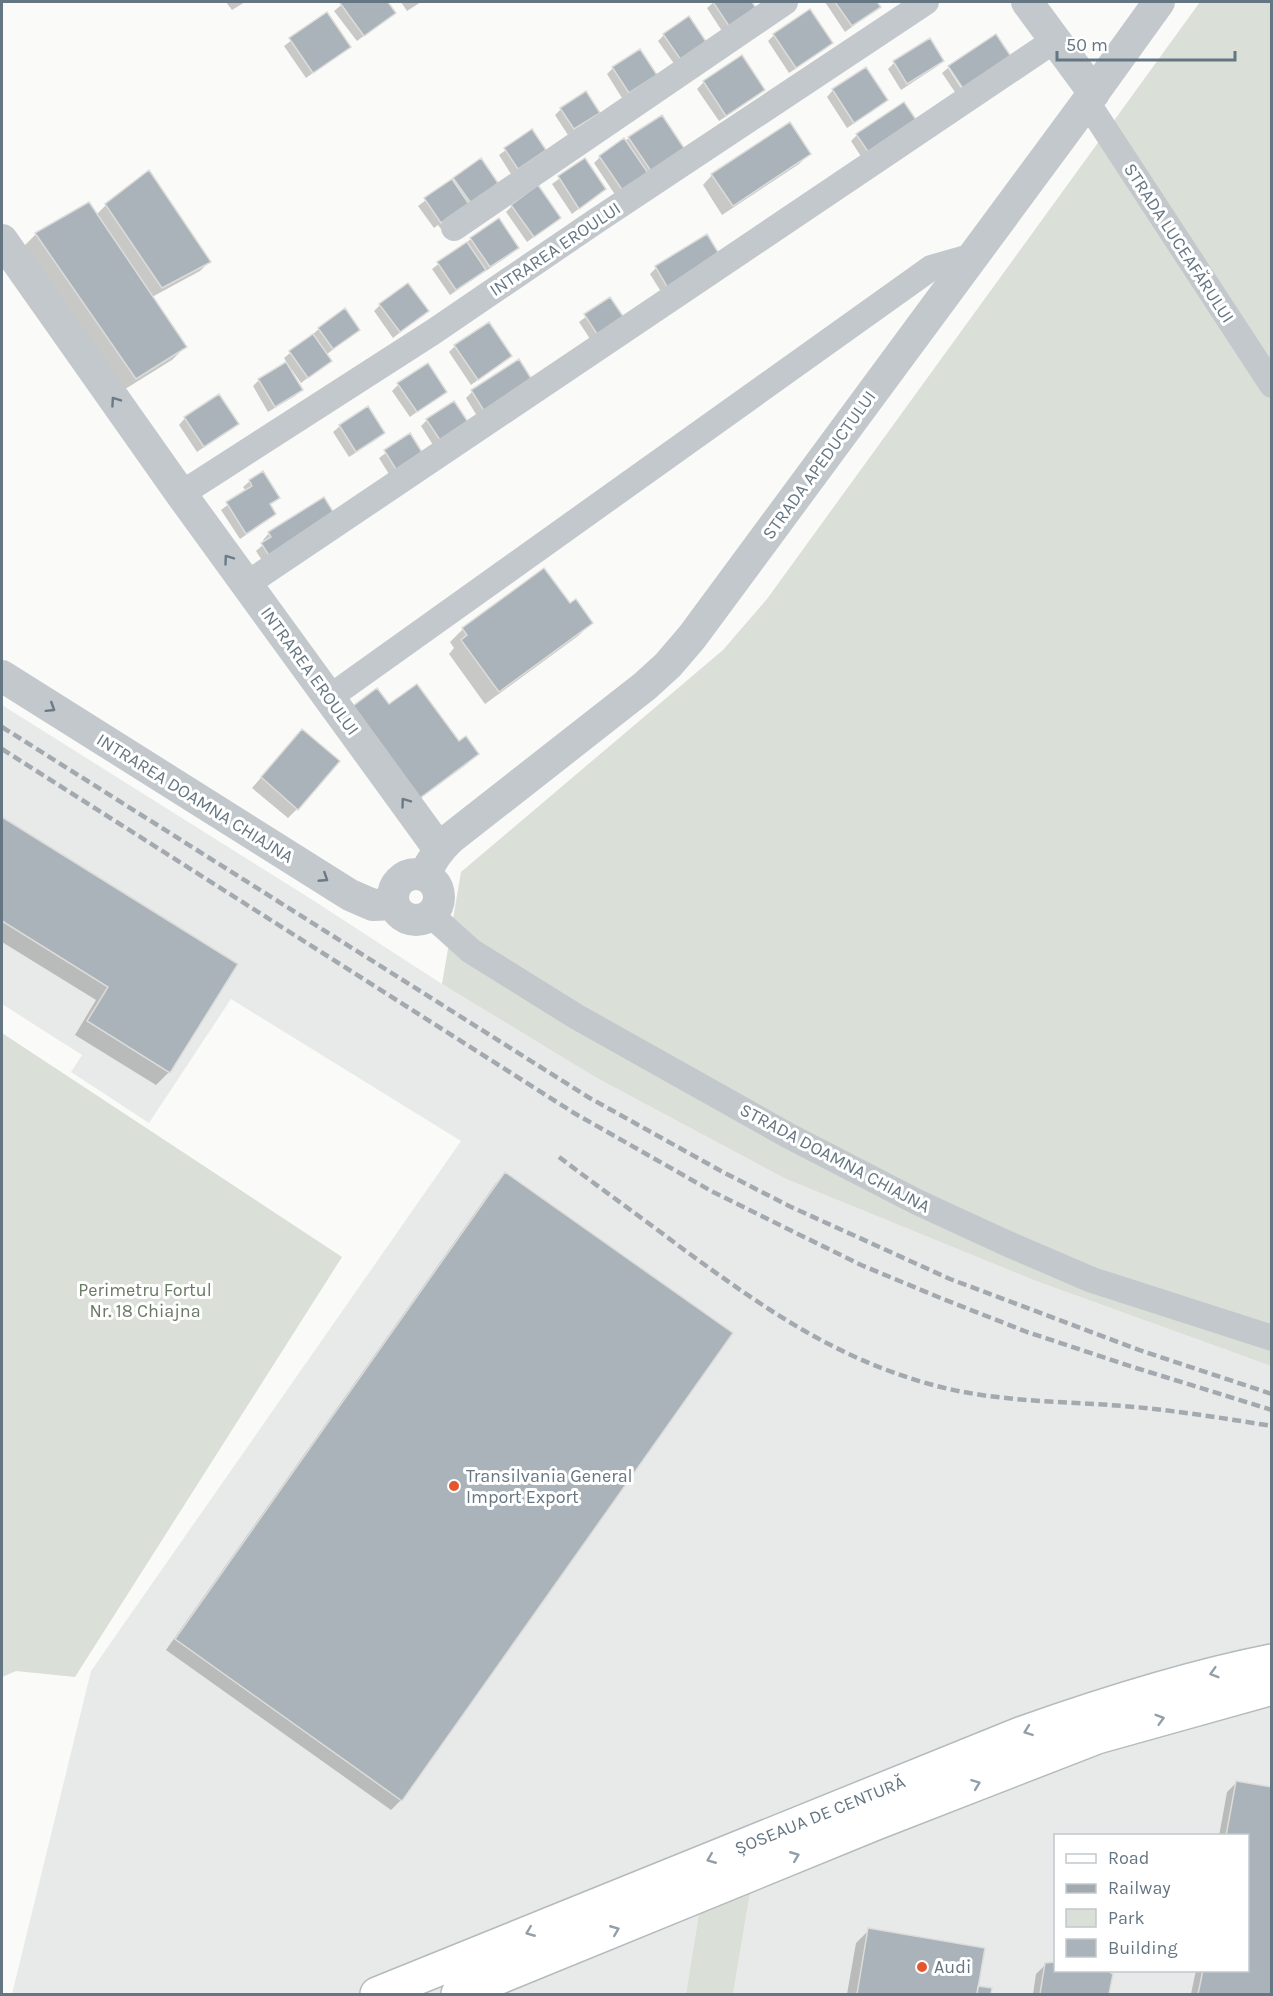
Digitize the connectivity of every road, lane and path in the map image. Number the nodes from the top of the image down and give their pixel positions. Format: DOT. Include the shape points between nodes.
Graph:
graph roads {
  1 [pos="785,2"];
  2 [pos="926,2"];
  3 [pos="1027,2"];
  4 [pos="1159,2"];
  5 [pos="1055,40"];
  6 [pos="1090,97"];
  7 [pos="454,228"];
  8 [pos="2,240"];
  9 [pos="973,256"];
  10 [pos="1272,385"];
  11 [pos="181,494"];
  12 [pos="247,584"];
  13 [pos="2,676"];
  14 [pos="330,698"];
  15 [pos="432,862"];
  16 [pos="394,904"];
  17 [pos="431,915"];
  18 [pos="1272,1338"];
  19 [pos="1272,1661"];
  20 [pos="1272,1688"];
  21 [pos="377,1995"];
  22 [pos="458,1995"];
  1 -- 7 [label="street"];
  2 -- 11 [label="street, INTRAREA EROULUI" via="433,332"];
  3 -- 5 [label="street, STRADA LUCEAFĂRULUI"];
  4 -- 6 [label="street, STRADA APEDUCTULUI"];
  5 -- 6 [label="street, STRADA LUCEAFĂRULUI"];
  5 -- 12 [label="street"];
  6 -- 9 [label="street, STRADA APEDUCTULUI"];
  6 -- 10 [label="street, STRADA LUCEAFĂRULUI"];
  11 -- 8 [label="street, INTRAREA EROULUI, one-way"];
  9 -- 14 [label="street" via="931,268"];
  9 -- 15 [label="street, STRADA APEDUCTULUI" via="668,665 460,831"];
  12 -- 11 [label="street, INTRAREA EROULUI, one-way"];
  12 -- 14 [label="street, INTRAREA EROULUI"];
  13 -- 16 [label="street, INTRAREA DOAMNA CHIAJNA, one-way" via="350,895 373,905"];
  15 -- 14 [label="street, INTRAREA EROULUI, one-way"];
  15 -- 16 [label="street" via="404,878 394,889"];
  15 -- 17 [label="street, INTRAREA EROULUI" via="440,897"];
  16 -- 17 [label="street" via="409,919"];
  17 -- 18 [label="street, STRADA DOAMNA CHIAJNA" via="471,951 577,1017 789,1136 917,1202 1092,1280"];
  19 -- 21 [label="main road, ȘOSEAUA DE CENTURĂ, one-way" via="1227,1670 1020,1734"];
  22 -- 20 [label="main road, ȘOSEAUA DE CENTURĂ, one-way" via="1097,1737"];
}
